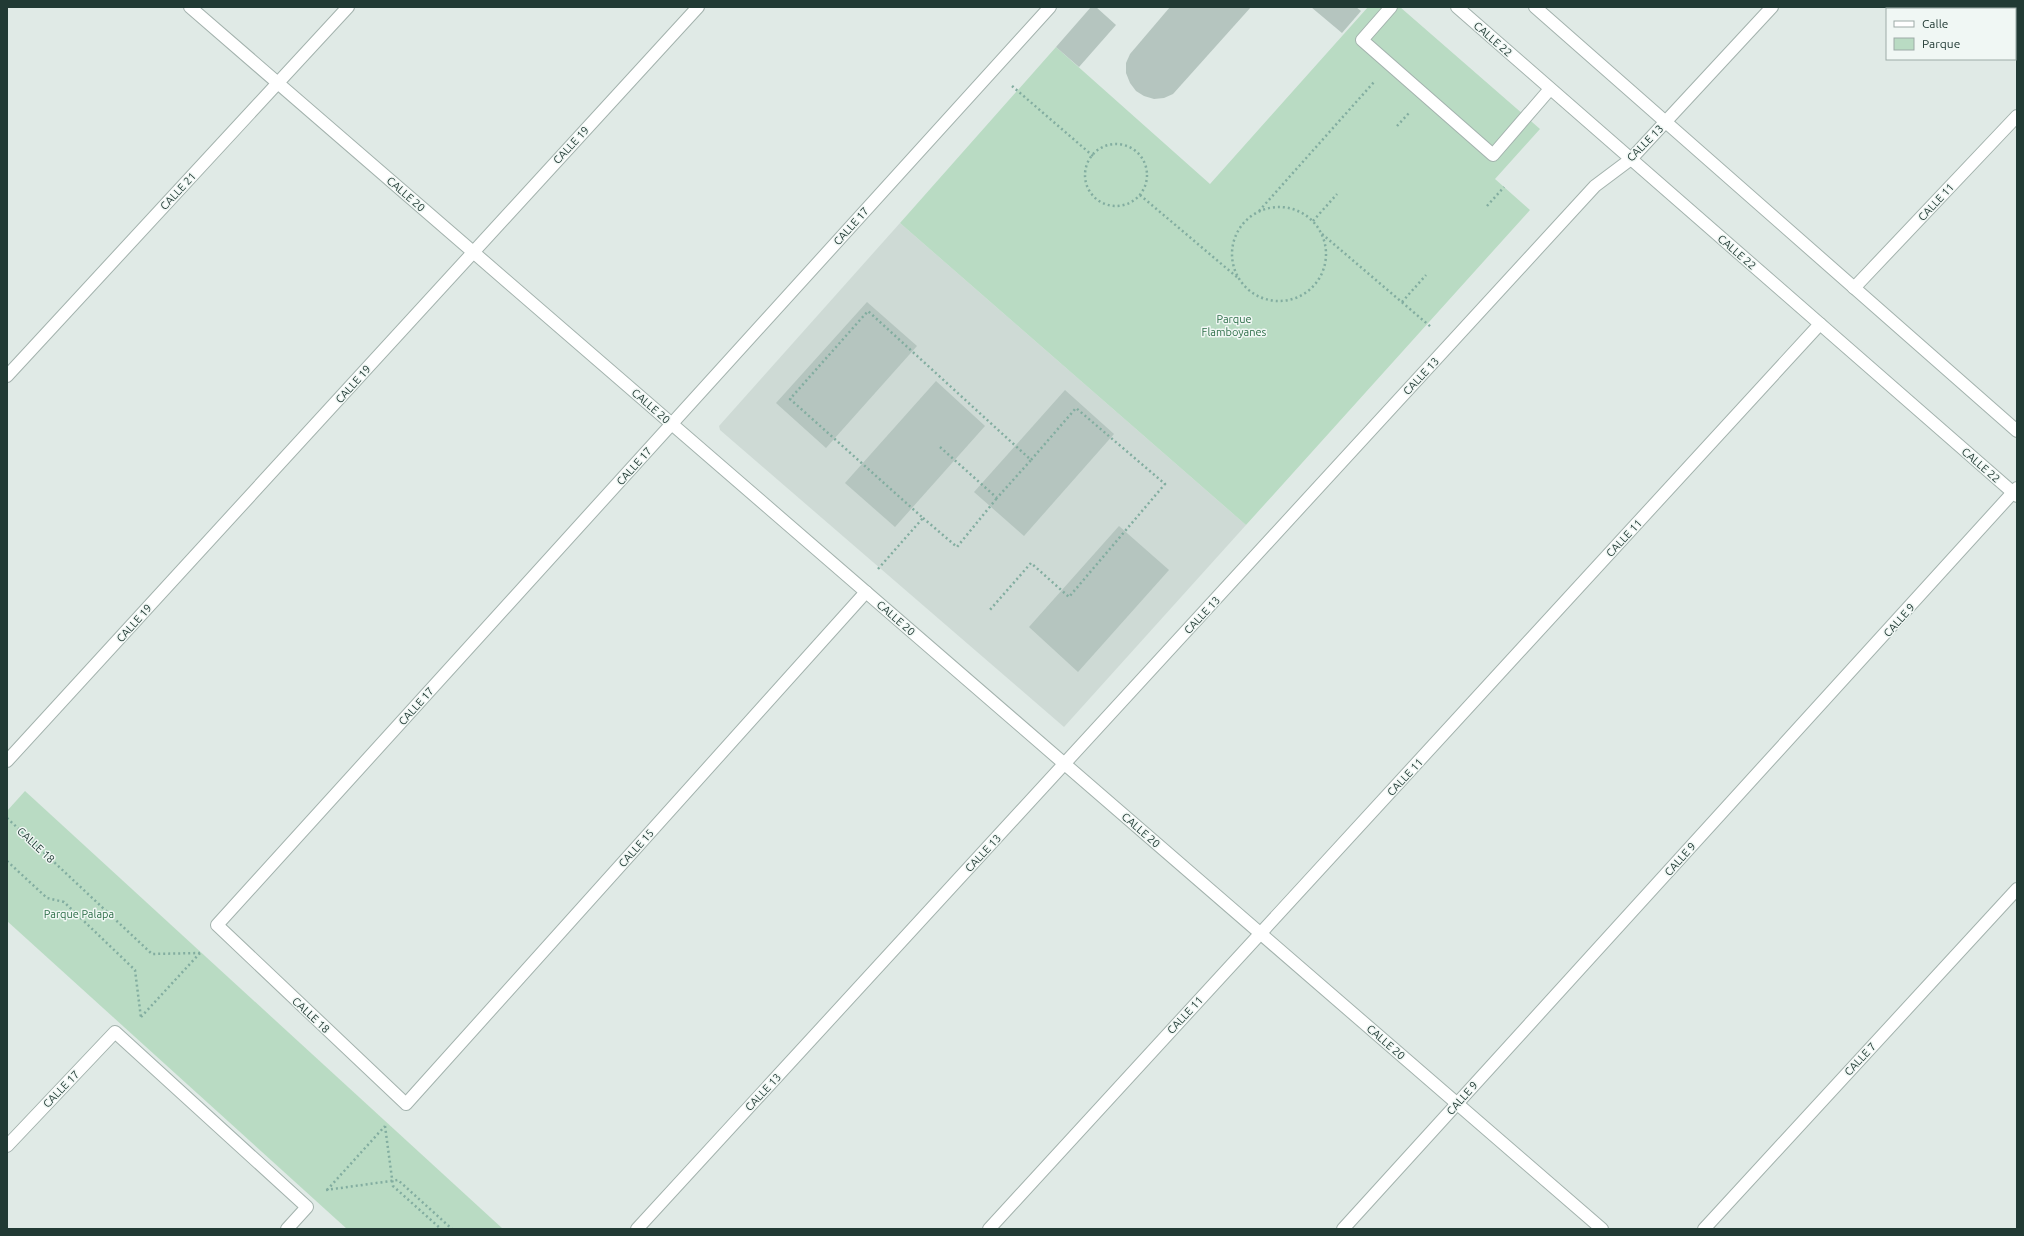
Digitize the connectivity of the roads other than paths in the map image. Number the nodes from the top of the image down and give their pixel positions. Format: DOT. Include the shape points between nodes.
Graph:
graph roads {
  1 [pos="190,7"];
  2 [pos="348,7"];
  3 [pos="698,7"];
  4 [pos="1050,7"];
  5 [pos="1391,7"];
  6 [pos="1457,7"];
  7 [pos="1535,7"];
  8 [pos="1772,7"];
  9 [pos="278,83"];
  10 [pos="1550,89"];
  11 [pos="2017,116"];
  12 [pos="1665,122"];
  13 [pos="1631,158"];
  14 [pos="474,252"];
  15 [pos="1854,288"];
  16 [pos="1820,324"];
  17 [pos="7,376"];
  18 [pos="672,424"];
  19 [pos="2017,431"];
  20 [pos="2016,492"];
  21 [pos="866,592"];
  22 [pos="7,761"];
  23 [pos="1065,764"];
  24 [pos="2017,889"];
  25 [pos="217,925"];
  26 [pos="1261,933"];
  27 [pos="406,1104"];
  28 [pos="1457,1104"];
  29 [pos="7,1146"];
  30 [pos="287,1229"];
  31 [pos="637,1229"];
  32 [pos="989,1229"];
  33 [pos="1343,1229"];
  34 [pos="1602,1229"];
  35 [pos="1704,1229"];
  1 -- 9 [label="street, CALLE 20"];
  2 -- 9 [label="street, CALLE 21"];
  3 -- 14 [label="street, CALLE 19"];
  4 -- 18 [label="street, CALLE 17"];
  5 -- 10 [label="street" via="1362,40 1493,155"];
  6 -- 10 [label="street, CALLE 22"];
  7 -- 12 [label="street"];
  8 -- 12 [label="street, CALLE 13"];
  9 -- 14 [label="street, CALLE 20"];
  9 -- 17 [label="street, CALLE 21"];
  10 -- 13 [label="street, CALLE 22"];
  11 -- 15 [label="street, CALLE 11"];
  12 -- 13 [label="street, CALLE 13"];
  12 -- 15 [label="street"];
  13 -- 16 [label="street, CALLE 22"];
  13 -- 23 [label="street, CALLE 13" via="1595,186"];
  14 -- 18 [label="street, CALLE 20"];
  14 -- 22 [label="street, CALLE 19"];
  15 -- 19 [label="street"];
  16 -- 20 [label="street, CALLE 22"];
  16 -- 26 [label="street, CALLE 11"];
  18 -- 21 [label="street, CALLE 20"];
  18 -- 25 [label="street, CALLE 17"];
  20 -- 28 [label="street, CALLE 9"];
  21 -- 23 [label="street, CALLE 20"];
  21 -- 27 [label="street, CALLE 15"];
  23 -- 26 [label="street, CALLE 20"];
  23 -- 31 [label="street, CALLE 13"];
  24 -- 35 [label="street, CALLE 7"];
  25 -- 27 [label="street, CALLE 18"];
  26 -- 28 [label="street, CALLE 20"];
  26 -- 32 [label="street, CALLE 11"];
  28 -- 33 [label="street, CALLE 9"];
  28 -- 34 [label="street, CALLE 20"];
  29 -- 30 [label="street, CALLE 17" via="115,1032 307,1208"];
}
